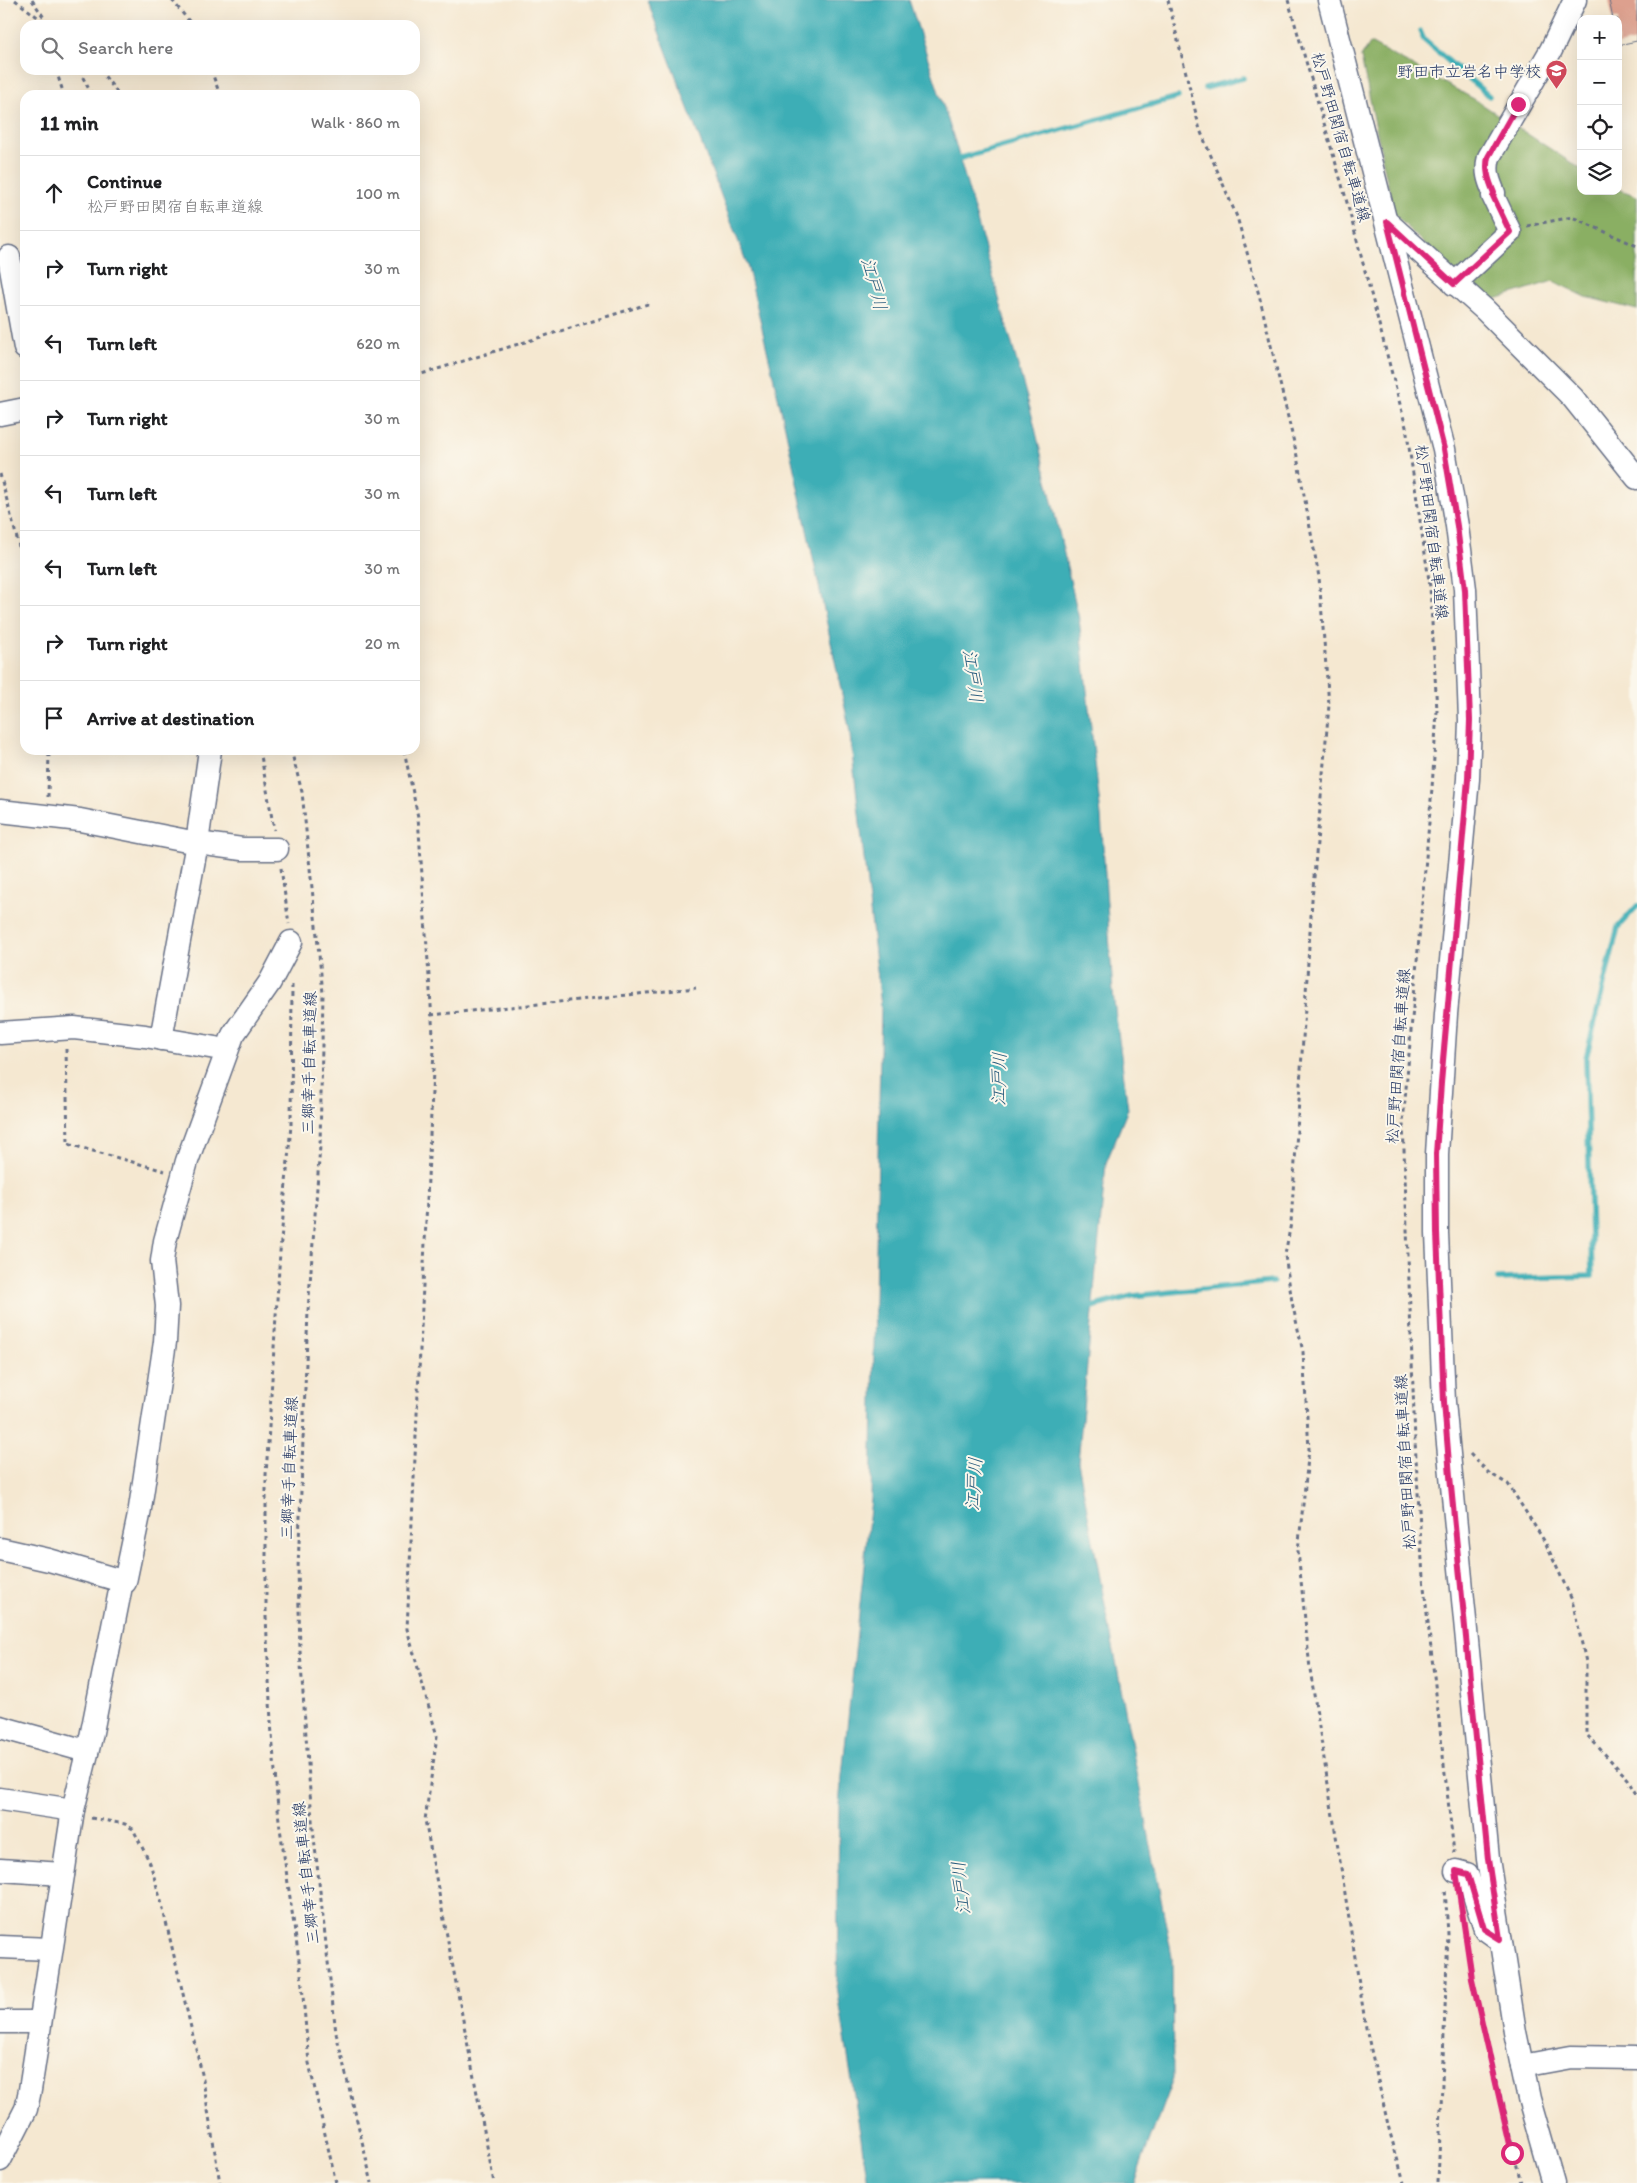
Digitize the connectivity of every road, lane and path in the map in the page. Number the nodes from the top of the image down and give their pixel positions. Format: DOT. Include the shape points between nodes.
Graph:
graph roads {
  1 [pos="15,0"];
  2 [pos="32,0"];
  3 [pos="172,0"];
  4 [pos="1168,0"];
  5 [pos="1288,0"];
  6 [pos="1329,0"];
  7 [pos="1575,0"];
  8 [pos="41,20"];
  9 [pos="45,20"];
  10 [pos="188,20"];
  11 [pos="58,75"];
  12 [pos="82,75"];
  13 [pos="104,75"];
  14 [pos="213,75"];
  15 [pos="62,90"];
  16 [pos="89,90"];
  17 [pos="115,90"];
  18 [pos="218,90"];
  19 [pos="1387,222"];
  20 [pos="1526,226"];
  21 [pos="1637,246"];
  22 [pos="11,257"];
  23 [pos="1454,284"];
  24 [pos="651,303"];
  25 [pos="20,316"];
  26 [pos="420,374"];
  27 [pos="20,410"];
  28 [pos="0,414"];
  29 [pos="0,474"];
  30 [pos="1637,478"];
  31 [pos="20,550"];
  32 [pos="49,755"];
  33 [pos="209,755"];
  34 [pos="292,755"];
  35 [pos="405,755"];
  36 [pos="0,811"];
  37 [pos="48,816"];
  38 [pos="197,843"];
  39 [pos="277,849"];
  40 [pos="291,942"];
  41 [pos="292,980"];
  42 [pos="696,988"];
  43 [pos="431,1014"];
  44 [pos="66,1028"];
  45 [pos="0,1033"];
  46 [pos="161,1039"];
  47 [pos="227,1050"];
  48 [pos="182,1176"];
  49 [pos="1446,1428"];
  50 [pos="0,1549"];
  51 [pos="122,1581"];
  52 [pos="0,1727"];
  53 [pos="86,1751"];
  54 [pos="1637,1794"];
  55 [pos="0,1799"];
  56 [pos="73,1813"];
  57 [pos="0,1870"];
  58 [pos="1456,1871"];
  59 [pos="64,1874"];
  60 [pos="1465,1932"];
  61 [pos="1500,1939"];
  62 [pos="0,1947"];
  63 [pos="51,1949"];
  64 [pos="0,2022"];
  65 [pos="40,2022"];
  66 [pos="1637,2058"];
  67 [pos="1522,2066"];
  68 [pos="0,2160"];
  69 [pos="220,2183"];
  70 [pos="336,2183"];
  71 [pos="372,2183"];
  72 [pos="494,2183"];
  73 [pos="1404,2183"];
  74 [pos="1438,2183"];
  75 [pos="1521,2183"];
  76 [pos="1553,2183"];
  1 -- 8 [label="path"];
  2 -- 9 [label="path"];
  3 -- 10 [label="path"];
  4 -- 73 [label="path" via="1200,130 1237,217 1259,295 1296,451 1319,577 1329,705 1312,900 1291,1223 1285,1255 1303,1352 1310,1449 1298,1550 1310,1669 1366,2028"];
  5 -- 58 [label="path, 松戸野田関宿自転車道線" via="1345,195 1406,427 1430,587 1436,710 1403,1123 1423,1578"];
  6 -- 19 [label="street"];
  7 -- 23 [label="street" via="1551,50 1488,157 1486,165 1493,196 1510,232"];
  11 -- 15 [label="path"];
  12 -- 16 [label="path"];
  13 -- 17 [label="path"];
  14 -- 18 [label="path"];
  19 -- 23 [label="street"];
  19 -- 49 [label="street" via="1444,449 1464,580 1469,671 1468,779 1436,1154"];
  20 -- 21 [label="path" via="1572,218"];
  22 -- 25 [label="street"];
  23 -- 30 [label="street" via="1485,310 1573,398"];
  24 -- 26 [label="path"];
  27 -- 28 [label="street"];
  29 -- 31 [label="path"];
  32 -- 37 [label="path"];
  33 -- 38 [label="street"];
  34 -- 71 [label="path, 三郷幸手自転車道線" via="302,792 323,993 320,1146 308,1311 298,1568 300,1651 312,1820 336,2033"];
  35 -- 43 [label="path" via="418,817"];
  36 -- 37 [label="street"];
  37 -- 38 [label="street"];
  38 -- 39 [label="street" via="242,849"];
  38 -- 46 [label="street"];
  40 -- 47 [label="street"];
  41 -- 70 [label="path" via="291,1126 266,1476 266,1617 279,1822 301,1974 309,2063"];
  42 -- 43 [label="path"];
  43 -- 72 [label="path" via="434,1050 407,1629 438,1736 425,1820"];
  44 -- 45 [label="street"];
  44 -- 46 [label="street"];
  44 -- 48 [label="path" via="68,1144"];
  46 -- 47 [label="street"];
  47 -- 48 [label="street"];
  48 -- 51 [label="street" via="162,1261 167,1306 165,1342 149,1454 139,1515"];
  49 -- 54 [label="path" via="1489,1473 1508,1484 1545,1542 1572,1600 1579,1627 1586,1662 1586,1734 1628,1778"];
  49 -- 61 [label="street" via="1488,1859"];
  50 -- 51 [label="street"];
  51 -- 53 [label="street"];
  52 -- 53 [label="street"];
  53 -- 56 [label="street"];
  55 -- 56 [label="street"];
  56 -- 59 [label="street"];
  56 -- 69 [label="path" via="125,1824 132,1829 150,1863 162,1901 202,2074"];
  57 -- 59 [label="street"];
  58 -- 61 [label="street" via="1468,1874 1484,1929"];
  58 -- 74 [label="path" via="1445,1885 1448,1934"];
  59 -- 63 [label="street"];
  60 -- 75 [label="path" via="1472,1979"];
  61 -- 67 [label="street"];
  62 -- 63 [label="street"];
  63 -- 65 [label="street"];
  64 -- 65 [label="street"];
  65 -- 68 [label="street" via="26,2109"];
  66 -- 67 [label="street" via="1571,2057"];
  67 -- 76 [label="street"];
}
